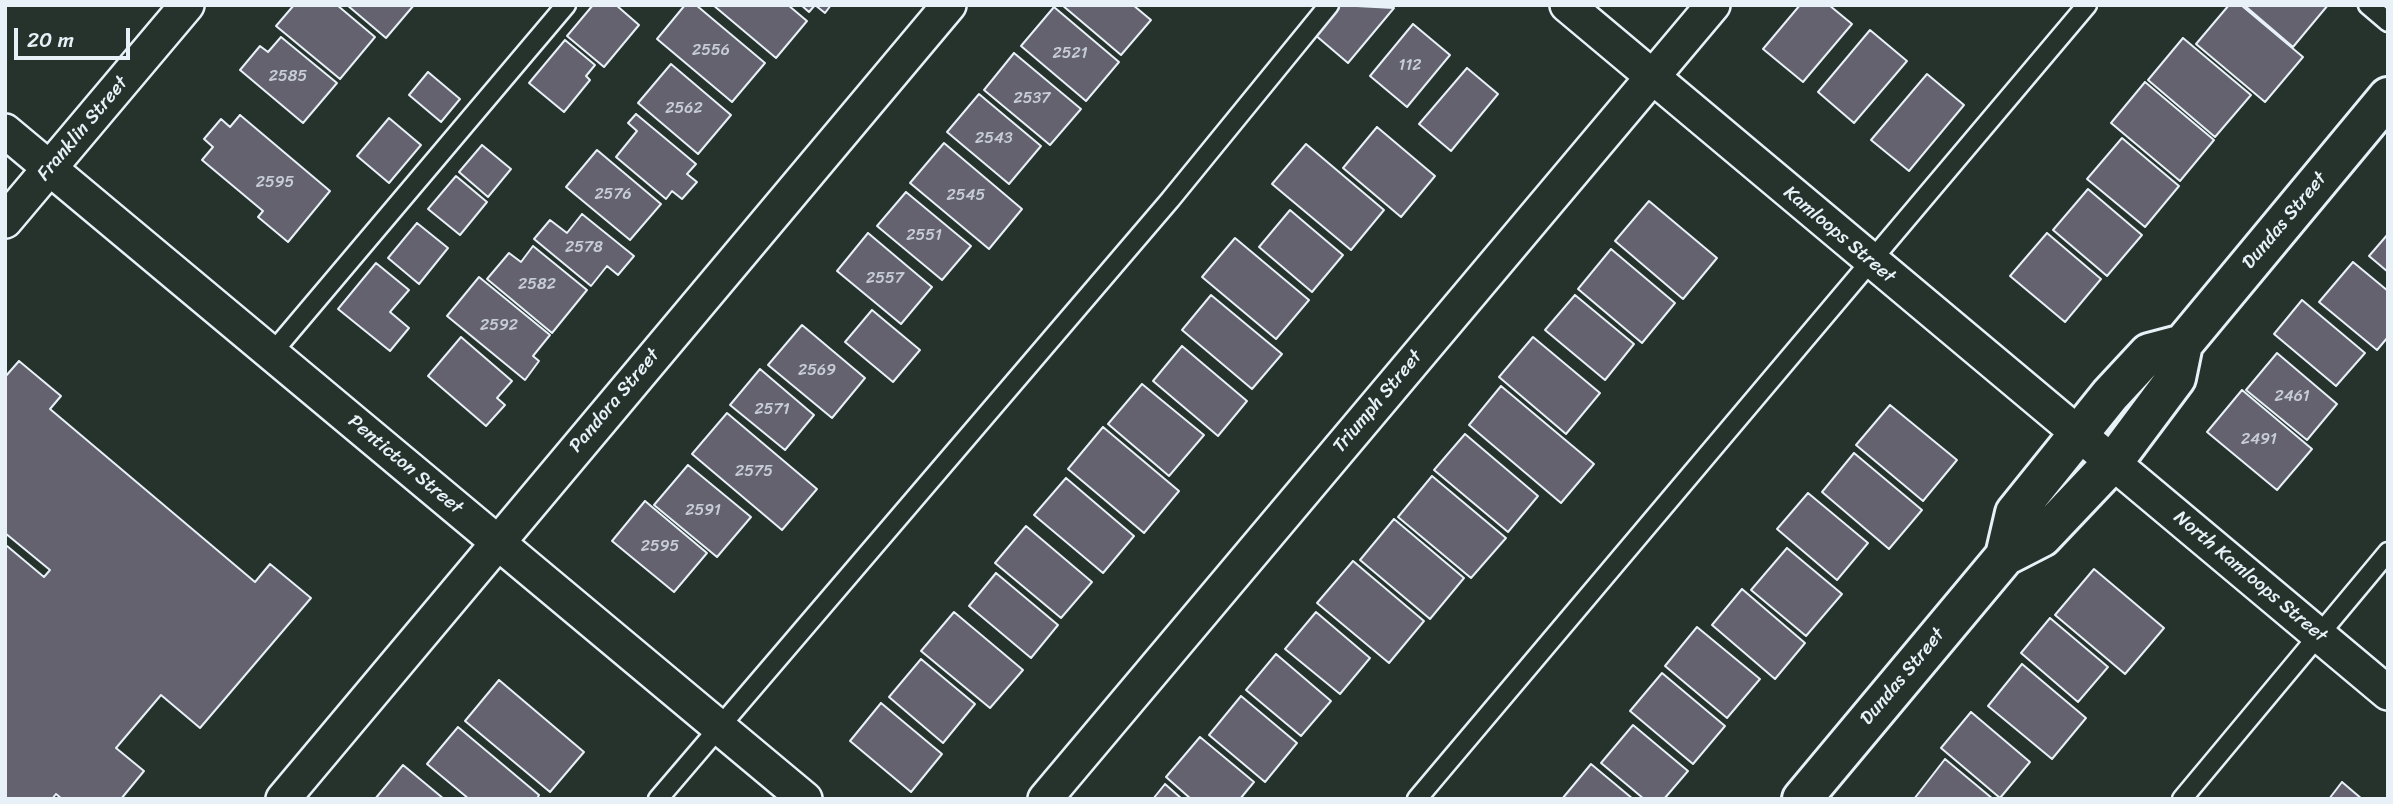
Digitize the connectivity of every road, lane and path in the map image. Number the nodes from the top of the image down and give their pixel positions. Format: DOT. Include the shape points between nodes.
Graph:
graph roads {
  1 [pos="187,5"];
  2 [pos="565,5"];
  3 [pos="949,5"];
  4 [pos="1329,5"];
  5 [pos="1567,5"];
  6 [pos="1713,5"];
  7 [pos="2087,5"];
  8 [pos="2368,5"];
  9 [pos="2388,22"];
  10 [pos="1652,77"];
  11 [pos="2388,97"];
  12 [pos="5,131"];
  13 [pos="50,169"];
  14 [pos="5,221"];
  15 [pos="1870,262"];
  16 [pos="2183,344"];
  17 [pos="272,353"];
  18 [pos="2079,432"];
  19 [pos="2113,461"];
  20 [pos="496,543"];
  21 [pos="2388,552"];
  22 [pos="2005,556"];
  23 [pos="2320,635"];
  24 [pos="2388,693"];
  25 [pos="720,726"];
  26 [pos="283,799"];
  27 [pos="658,799"];
  28 [pos="805,799"];
  29 [pos="1045,799"];
  30 [pos="1417,799"];
  31 [pos="1802,799"];
  32 [pos="2182,799"];
  1 -- 13 [label="street, Franklin Street"];
  2 -- 17 [label="lane"];
  3 -- 20 [label="street, Pandora Street"];
  4 -- 25 [label="lane" via="1170,200"];
  5 -- 10 [label="street, Kamloops Street"];
  6 -- 10 [label="street, Triumph Street"];
  7 -- 15 [label="lane"];
  8 -- 9 [label="lane"];
  10 -- 15 [label="street, Kamloops Street"];
  10 -- 29 [label="street, Triumph Street"];
  11 -- 16 [label="street, Dundas Street"];
  12 -- 13 [label="street, Penticton Street"];
  13 -- 14 [label="street, Franklin Street"];
  13 -- 17 [label="street, Penticton Street"];
  15 -- 18 [label="street, Kamloops Street"];
  15 -- 30 [label="lane"];
  16 -- 18 [label="street, Dundas Street" via="2149,354"];
  16 -- 19 [label="street, Dundas Street" via="2176,378"];
  17 -- 20 [label="street, Penticton Street"];
  18 -- 19 [label="street, Kamloops Street"];
  18 -- 22 [label="street, Dundas Street" via="2015,513"];
  19 -- 22 [label="street, Dundas Street" via="2042,537"];
  19 -- 23 [label="street, North Kamloops Street"];
  20 -- 25 [label="street, Penticton Street"];
  20 -- 26 [label="street, Pandora Street"];
  21 -- 23 [label="lane"];
  22 -- 31 [label="street, Dundas Street"];
  23 -- 24 [label="street, North Kamloops Street"];
  23 -- 32 [label="lane"];
  25 -- 27 [label="lane"];
  25 -- 28 [label="street, Penticton Street"];
}
